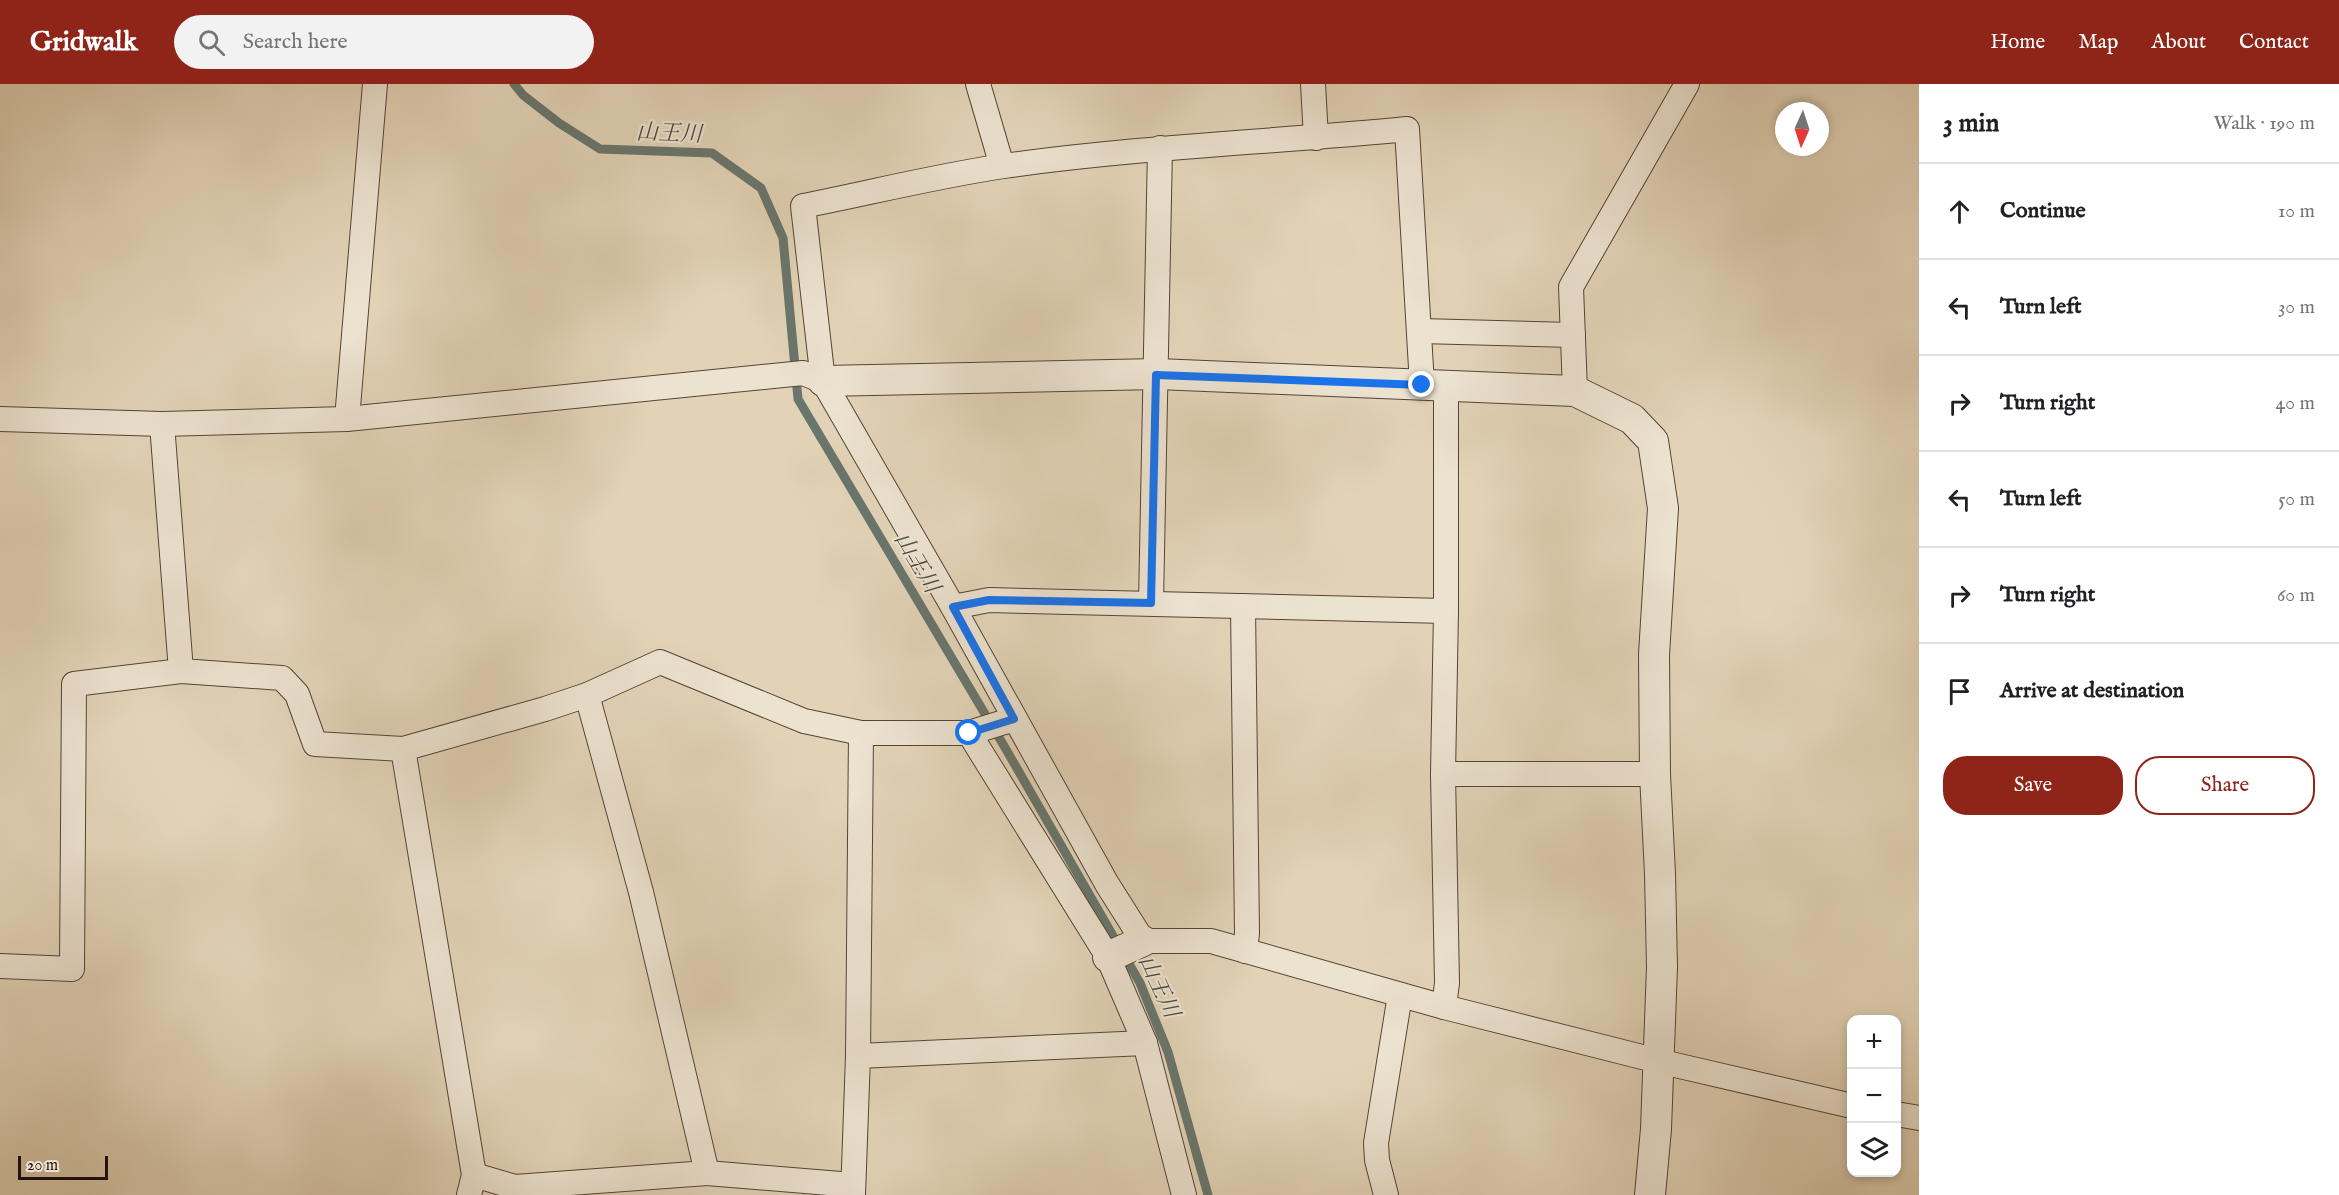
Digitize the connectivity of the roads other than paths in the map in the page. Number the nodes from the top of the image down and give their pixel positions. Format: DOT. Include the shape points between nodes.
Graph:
graph roads {
  1 [pos="375,84"];
  2 [pos="978,84"];
  3 [pos="1313,84"];
  4 [pos="1687,84"];
  5 [pos="1316,138"];
  6 [pos="1160,148"];
  7 [pos="1002,166"];
  8 [pos="1420,332"];
  9 [pos="1572,335"];
  10 [pos="1156,375"];
  11 [pos="813,377"];
  12 [pos="1434,386"];
  13 [pos="1575,391"];
  14 [pos="347,418"];
  15 [pos="0,419"];
  16 [pos="162,424"];
  17 [pos="1151,603"];
  18 [pos="1243,606"];
  19 [pos="953,607"];
  20 [pos="1446,611"];
  21 [pos="181,671"];
  22 [pos="587,694"];
  23 [pos="1010,720"];
  24 [pos="975,731"];
  25 [pos="861,733"];
  26 [pos="403,749"];
  27 [pos="1443,774"];
  28 [pos="1655,774"];
  29 [pos="1142,942"];
  30 [pos="1245,951"];
  31 [pos="1109,957"];
  32 [pos="0,966"];
  33 [pos="1400,995"];
  34 [pos="1444,1007"];
  35 [pos="1145,1043"];
  36 [pos="858,1056"];
  37 [pos="1658,1061"];
  38 [pos="1847,1105"];
  39 [pos="1901,1115"];
  40 [pos="1919,1118"];
  41 [pos="706,1173"];
  42 [pos="471,1185"];
  43 [pos="853,1190"];
  44 [pos="1184,1195"];
  45 [pos="1386,1195"];
  46 [pos="1650,1195"];
  1 -- 14 [label="street"];
  2 -- 7 [label="street"];
  3 -- 5 [label="street"];
  4 -- 9 [label="street" via="1570,287"];
  5 -- 6 [label="street"];
  5 -- 8 [label="street" via="1407,129"];
  6 -- 7 [label="street"];
  6 -- 10 [label="street"];
  7 -- 11 [label="street" via="803,206"];
  8 -- 9 [label="street"];
  8 -- 12 [label="street"];
  9 -- 13 [label="street"];
  10 -- 11 [label="street"];
  10 -- 12 [label="street"];
  10 -- 17 [label="street"];
  11 -- 14 [label="street" via="773,375"];
  11 -- 19 [label="street"];
  12 -- 13 [label="street"];
  12 -- 20 [label="street"];
  13 -- 28 [label="street" via="1632,419 1653,441 1663,508 1654,656"];
  14 -- 16 [label="street"];
  15 -- 16 [label="street"];
  16 -- 21 [label="street"];
  17 -- 18 [label="street"];
  17 -- 19 [label="street" via="989,600"];
  18 -- 20 [label="street"];
  18 -- 30 [label="street"];
  19 -- 23 [label="street"];
  20 -- 27 [label="street"];
  21 -- 26 [label="street" via="282,678 297,694 315,744"];
  21 -- 32 [label="street" via="74,684 72,969"];
  22 -- 25 [label="street" via="660,662 804,721"];
  22 -- 26 [label="street" via="545,710"];
  22 -- 41 [label="street" via="641,892"];
  23 -- 24 [label="street"];
  23 -- 29 [label="street"];
  24 -- 25 [label="street"];
  24 -- 31 [label="street"];
  25 -- 36 [label="street"];
  26 -- 42 [label="street"];
  27 -- 28 [label="street"];
  27 -- 34 [label="street" via="1447,984"];
  28 -- 37 [label="street" via="1662,967"];
  29 -- 30 [label="street" via="1211,941"];
  29 -- 31 [label="street"];
  30 -- 33 [label="street"];
  31 -- 35 [label="street"];
  33 -- 34 [label="street"];
  33 -- 45 [label="street" via="1376,1143"];
  34 -- 37 [label="street"];
  35 -- 36 [label="street"];
  35 -- 44 [label="street"];
  36 -- 43 [label="street"];
  37 -- 38 [label="street"];
  37 -- 46 [label="street"];
  39 -- 40 [label="street"];
  41 -- 42 [label="street" via="515,1187"];
  41 -- 43 [label="street"];
}
